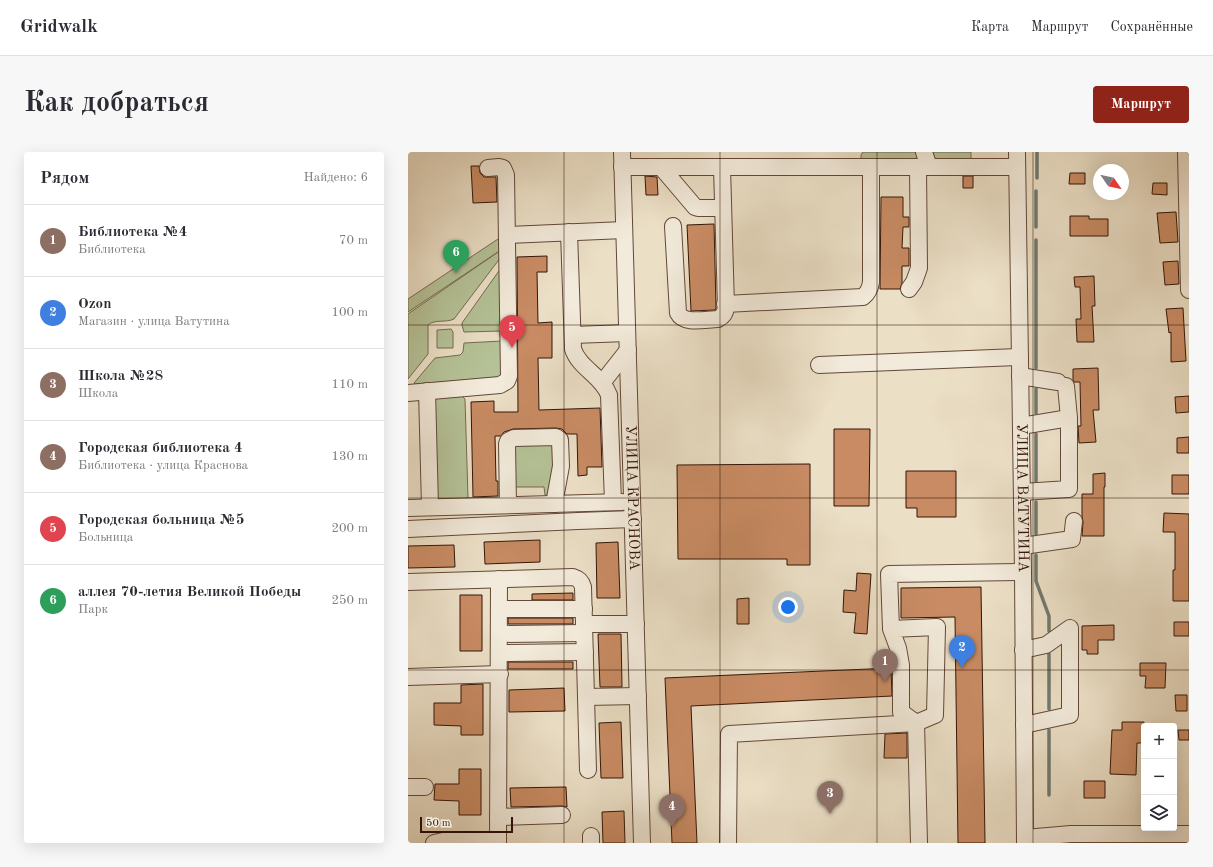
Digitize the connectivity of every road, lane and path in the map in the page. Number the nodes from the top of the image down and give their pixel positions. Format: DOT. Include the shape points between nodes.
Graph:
graph roads {
  1 [pos="924,152"];
  2 [pos="1186,152"];
  3 [pos="622,160"];
  4 [pos="1017,160"];
  5 [pos="661,167"];
  6 [pos="722,167"];
  7 [pos="871,167"];
  8 [pos="924,167"];
  9 [pos="488,168"];
  10 [pos="723,208"];
  11 [pos="673,226"];
  12 [pos="624,230"];
  13 [pos="569,232"];
  14 [pos="507,235"];
  15 [pos="909,289"];
  16 [pos="1189,290"];
  17 [pos="725,304"];
  18 [pos="627,333"];
  19 [pos="573,335"];
  20 [pos="628,350"];
  21 [pos="1020,357"];
  22 [pos="819,365"];
  23 [pos="1020,376"];
  24 [pos="602,384"];
  25 [pos="427,392"];
  26 [pos="408,393"];
  27 [pos="1069,418"];
  28 [pos="1021,426"];
  29 [pos="1022,492"];
  30 [pos="613,502"];
  31 [pos="632,502"];
  32 [pos="554,504"];
  33 [pos="508,505"];
  34 [pos="430,507"];
  35 [pos="408,508"];
  36 [pos="633,519"];
  37 [pos="1074,521"];
  38 [pos="408,528"];
  39 [pos="1023,546"];
  40 [pos="1023,572"];
  41 [pos="500,579"];
  42 [pos="408,582"];
  43 [pos="500,609"];
  44 [pos="584,622"];
  45 [pos="636,624"];
  46 [pos="891,629"];
  47 [pos="500,634"];
  48 [pos="1023,650"];
  49 [pos="585,652"];
  50 [pos="500,653"];
  51 [pos="500,674"];
  52 [pos="408,677"];
  53 [pos="638,696"];
  54 [pos="586,697"];
  55 [pos="916,723"];
  56 [pos="1024,725"];
  57 [pos="588,770"];
  58 [pos="408,787"];
  59 [pos="424,787"];
  60 [pos="562,815"];
  61 [pos="498,817"];
  62 [pos="1189,834"];
  63 [pos="498,841"];
  64 [pos="1025,841"];
  65 [pos="434,843"];
  66 [pos="642,843"];
  67 [pos="728,843"];
  68 [pos="919,843"];
  1 -- 8 [label="street"];
  2 -- 16 [label="street"];
  3 -- 5 [label="street"];
  3 -- 12 [label="street, УЛИЦА КРАСНОВА"];
  4 -- 8 [label="street"];
  4 -- 21 [label="street, УЛИЦА ВАТУТИНА"];
  5 -- 6 [label="street"];
  5 -- 10 [label="street" via="695,207"];
  6 -- 7 [label="street"];
  6 -- 10 [label="street"];
  7 -- 8 [label="street"];
  7 -- 17 [label="street" via="871,282 863,297"];
  8 -- 15 [label="street" via="919,268"];
  9 -- 14 [label="street" via="500,167 505,171"];
  10 -- 17 [label="street"];
  11 -- 17 [label="street" via="680,317 687,320 718,319 725,313"];
  12 -- 13 [label="street"];
  12 -- 18 [label="street, УЛИЦА КРАСНОВА"];
  13 -- 14 [label="street"];
  13 -- 19 [label="street"];
  14 -- 25 [label="street" via="507,381 500,386"];
  18 -- 19 [label="street"];
  18 -- 20 [label="street, УЛИЦА КРАСНОВА"];
  19 -- 24 [label="street" via="575,354"];
  20 -- 24 [label="street"];
  20 -- 31 [label="street, УЛИЦА КРАСНОВА"];
  21 -- 22 [label="street"];
  21 -- 23 [label="street, УЛИЦА ВАТУТИНА"];
  23 -- 27 [label="street" via="1062,384"];
  23 -- 28 [label="street, УЛИЦА ВАТУТИНА"];
  24 -- 30 [label="street" via="609,395"];
  25 -- 26 [label="street"];
  25 -- 34 [label="street"];
  27 -- 28 [label="street"];
  27 -- 29 [label="street" via="1069,489"];
  28 -- 29 [label="street, УЛИЦА ВАТУТИНА"];
  29 -- 39 [label="street, УЛИЦА ВАТУТИНА"];
  30 -- 31 [label="street"];
  30 -- 32 [label="street"];
  31 -- 36 [label="street, УЛИЦА КРАСНОВА"];
  32 -- 33 [label="street"];
  32 -- 33 [label="street" via="561,466 560,440 556,437 514,438 508,441"];
  33 -- 34 [label="street"];
  34 -- 35 [label="street"];
  36 -- 38 [label="street"];
  36 -- 45 [label="street, УЛИЦА КРАСНОВА"];
  37 -- 39 [label="street" via="1072,539"];
  39 -- 40 [label="street, УЛИЦА ВАТУТИНА"];
  40 -- 46 [label="street" via="889,574"];
  40 -- 48 [label="street, УЛИЦА ВАТУТИНА"];
  41 -- 42 [label="street"];
  41 -- 43 [label="street"];
  41 -- 44 [label="street" via="578,579 583,587"];
  43 -- 44 [label="street"];
  43 -- 47 [label="street"];
  44 -- 45 [label="street"];
  44 -- 47 [label="street"];
  44 -- 49 [label="street"];
  45 -- 53 [label="street, УЛИЦА КРАСНОВА"];
  46 -- 55 [label="street" via="901,665 901,712"];
  46 -- 55 [label="street" via="937,627 935,715"];
  47 -- 50 [label="street"];
  48 -- 56 [label="street, УЛИЦА ВАТУТИНА"];
  48 -- 56 [label="street" via="1046,645 1070,628 1070,715"];
  49 -- 50 [label="street"];
  49 -- 54 [label="street"];
  50 -- 51 [label="street"];
  51 -- 52 [label="street"];
  51 -- 61 [label="street"];
  53 -- 54 [label="street"];
  53 -- 66 [label="street, УЛИЦА КРАСНОВА"];
  54 -- 57 [label="street"];
  55 -- 67 [label="street" via="729,734"];
  55 -- 68 [label="street"];
  56 -- 64 [label="street, УЛИЦА ВАТУТИНА"];
  58 -- 59 [label="street"];
  60 -- 61 [label="street"];
  61 -- 63 [label="street"];
  62 -- 64 [label="street" via="1071,834"];
  63 -- 65 [label="street"];
}
